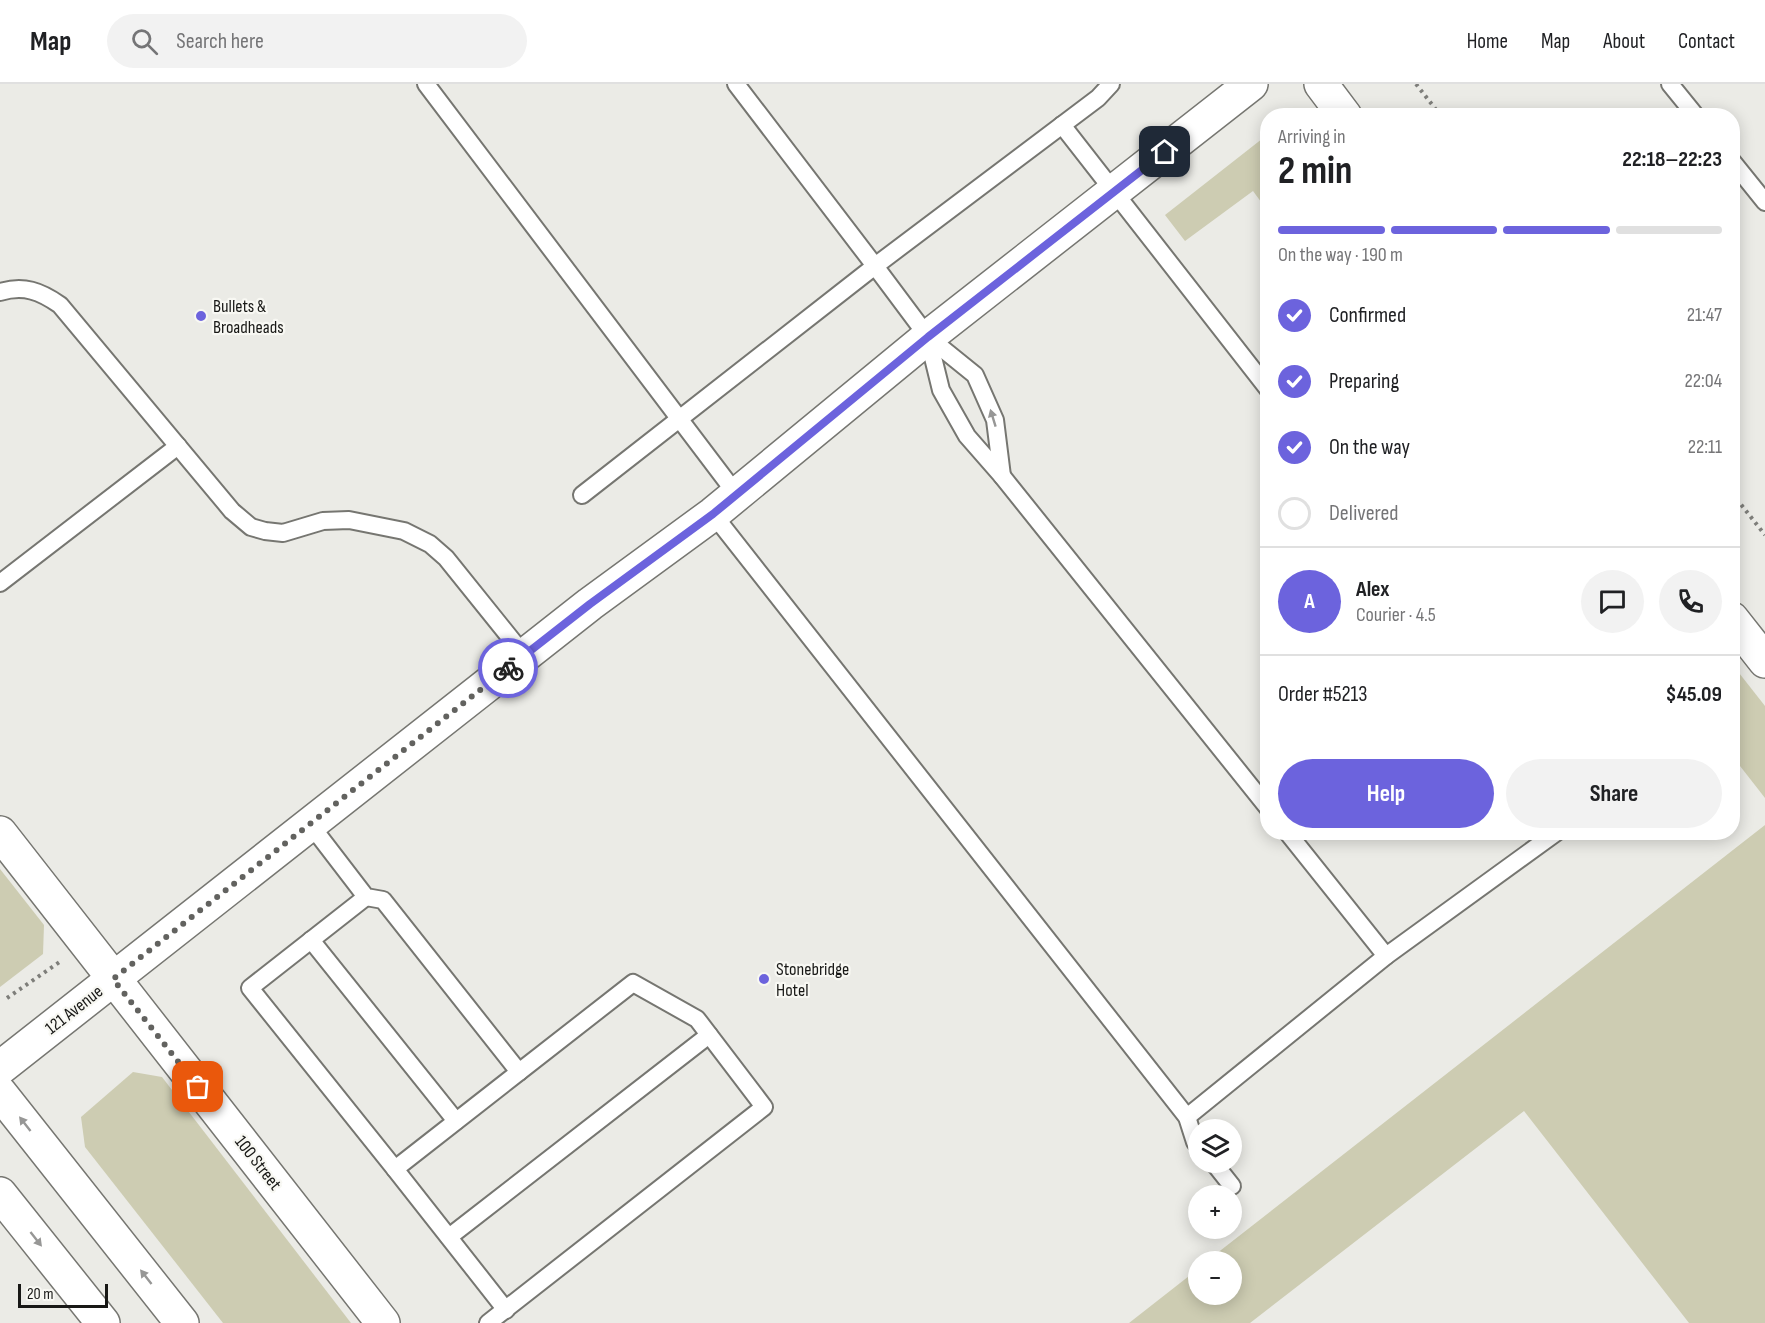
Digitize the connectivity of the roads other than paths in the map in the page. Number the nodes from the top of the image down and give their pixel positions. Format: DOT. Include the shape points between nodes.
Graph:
graph roads {
  1 [pos="426,84"];
  2 [pos="736,84"];
  3 [pos="1111,84"];
  4 [pos="1251,84"];
  5 [pos="1321,84"];
  6 [pos="1671,84"];
  7 [pos="1339,108"];
  8 [pos="1690,108"];
  9 [pos="1062,125"];
  10 [pos="1740,171"];
  11 [pos="1113,192"];
  12 [pos="1765,202"];
  13 [pos="875,266"];
  14 [pos="0,292"];
  15 [pos="928,337"];
  16 [pos="1260,379"];
  17 [pos="681,419"];
  18 [pos="178,446"];
  19 [pos="1002,476"];
  20 [pos="582,495"];
  21 [pos="725,504"];
  22 [pos="0,583"];
  23 [pos="1740,629"];
  24 [pos="524,656"];
  25 [pos="1765,661"];
  26 [pos="1260,798"];
  27 [pos="310,824"];
  28 [pos="0,833"];
  29 [pos="1293,840"];
  30 [pos="1546,840"];
  31 [pos="366,897"];
  32 [pos="311,940"];
  33 [pos="1386,956"];
  34 [pos="113,979"];
  35 [pos="710,1035"];
  36 [pos="0,1068"];
  37 [pos="519,1072"];
  38 [pos="0,1093"];
  39 [pos="1187,1117"];
  40 [pos="1188,1120"];
  41 [pos="456,1121"];
  42 [pos="395,1169"];
  43 [pos="1222,1173"];
  44 [pos="1231,1185"];
  45 [pos="0,1194"];
  46 [pos="449,1237"];
  47 [pos="506,1310"];
  48 [pos="103,1323"];
  49 [pos="182,1323"];
  50 [pos="383,1323"];
  51 [pos="488,1323"];
  1 -- 17 [label="lane"];
  2 -- 13 [label="lane"];
  3 -- 9 [label="lane"];
  4 -- 11 [label="street, 121 Avenue"];
  5 -- 7 [label="street"];
  6 -- 8 [label="lane"];
  9 -- 11 [label="lane"];
  9 -- 13 [label="lane"];
  10 -- 12 [label="lane"];
  11 -- 15 [label="street, 121 Avenue"];
  11 -- 16 [label="lane"];
  13 -- 15 [label="lane"];
  13 -- 17 [label="lane"];
  14 -- 18 [label="lane" via="14,288 30,290 60,304"];
  15 -- 19 [label="lane" via="941,390 967,436"];
  19 -- 15 [label="lane, one-way" via="995,420 975,375"];
  15 -- 21 [label="street, 121 Avenue"];
  17 -- 20 [label="lane"];
  17 -- 21 [label="lane"];
  18 -- 22 [label="lane"];
  18 -- 24 [label="lane" via="232,511 251,527 283,533 323,521 349,520 404,531 430,544 446,558"];
  19 -- 26 [label="lane"];
  21 -- 24 [label="street, 121 Avenue"];
  21 -- 39 [label="lane"];
  23 -- 25 [label="street"];
  24 -- 27 [label="street, 121 Avenue"];
  27 -- 31 [label="lane"];
  27 -- 34 [label="street, 121 Avenue"];
  28 -- 34 [label="street, 100 Street"];
  29 -- 33 [label="lane"];
  30 -- 33 [label="lane"];
  31 -- 32 [label="lane"];
  31 -- 37 [label="lane" via="383,900"];
  32 -- 41 [label="lane"];
  32 -- 42 [label="lane" via="250,988"];
  33 -- 39 [label="lane"];
  34 -- 36 [label="street, 121 Avenue"];
  34 -- 50 [label="street, 100 Street"];
  35 -- 37 [label="lane" via="697,1019 633,983"];
  35 -- 46 [label="lane"];
  35 -- 47 [label="lane" via="764,1107"];
  37 -- 41 [label="lane"];
  49 -- 38 [label="street, one-way"];
  39 -- 40 [label="lane"];
  41 -- 42 [label="lane"];
  42 -- 46 [label="lane"];
  43 -- 44 [label="lane"];
  45 -- 48 [label="street, one-way"];
  46 -- 47 [label="lane"];
  47 -- 51 [label="lane"];
}
